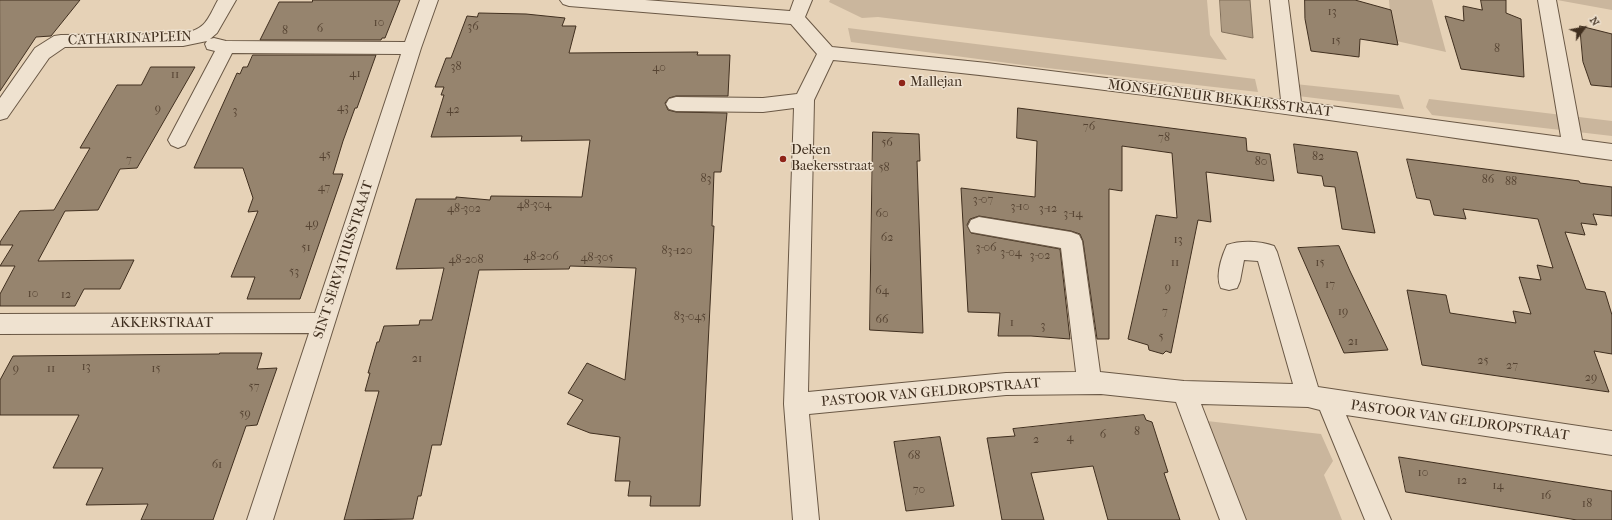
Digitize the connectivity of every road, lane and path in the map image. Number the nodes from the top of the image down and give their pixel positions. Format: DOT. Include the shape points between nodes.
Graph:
graph roads {
  1 [pos="227,0"];
  2 [pos="429,0"];
  3 [pos="569,0"];
  4 [pos="1279,0"];
  5 [pos="1547,0"];
  6 [pos="799,9"];
  7 [pos="412,48"];
  8 [pos="827,53"];
  9 [pos="804,100"];
  10 [pos="676,104"];
  11 [pos="1292,108"];
  12 [pos="0,113"];
  13 [pos="178,140"];
  14 [pos="1573,147"];
  15 [pos="1612,152"];
  16 [pos="979,226"];
  17 [pos="1229,281"];
  18 [pos="324,323"];
  19 [pos="2,328"];
  20 [pos="1089,383"];
  21 [pos="1184,392"];
  22 [pos="1318,398"];
  23 [pos="796,404"];
  24 [pos="1612,443"];
  25 [pos="260,520"];
  26 [pos="806,520"];
  27 [pos="1233,520"];
  28 [pos="1378,520"];
  1 -- 12 [label="street, CATHARINAPLEIN" via="211,29 201,36 183,40 61,41 42,53"];
  2 -- 7 [label="street, SINT SERVATIUSSTRAAT"];
  3 -- 6 [label="street"];
  4 -- 11 [label="street"];
  5 -- 14 [label="street"];
  6 -- 8 [label="street"];
  7 -- 13 [label="street" via="220,45"];
  7 -- 18 [label="street, SINT SERVATIUSSTRAAT"];
  8 -- 9 [label="street"];
  8 -- 11 [label="street, MONSEIGNEUR BEKKERSSTRAAT" via="911,60"];
  9 -- 10 [label="street" via="763,105"];
  9 -- 23 [label="street"];
  11 -- 14 [label="street, MONSEIGNEUR BEKKERSSTRAAT"];
  14 -- 15 [label="street, MONSEIGNEUR BEKKERSSTRAAT"];
  16 -- 20 [label="street" via="1070,241"];
  17 -- 22 [label="street" via="1235,251 1266,252"];
  18 -- 19 [label="street, AKKERSTRAAT"];
  18 -- 25 [label="street, SINT SERVATIUSSTRAAT"];
  20 -- 21 [label="street, PASTOOR VAN GELDROPSTRAAT" via="1101,382"];
  20 -- 23 [label="street, PASTOOR VAN GELDROPSTRAAT" via="1006,384"];
  21 -- 22 [label="street, PASTOOR VAN GELDROPSTRAAT"];
  21 -- 27 [label="street"];
  22 -- 24 [label="street, PASTOOR VAN GELDROPSTRAAT"];
  22 -- 28 [label="street" via="1335,415"];
  23 -- 26 [label="street"];
}
